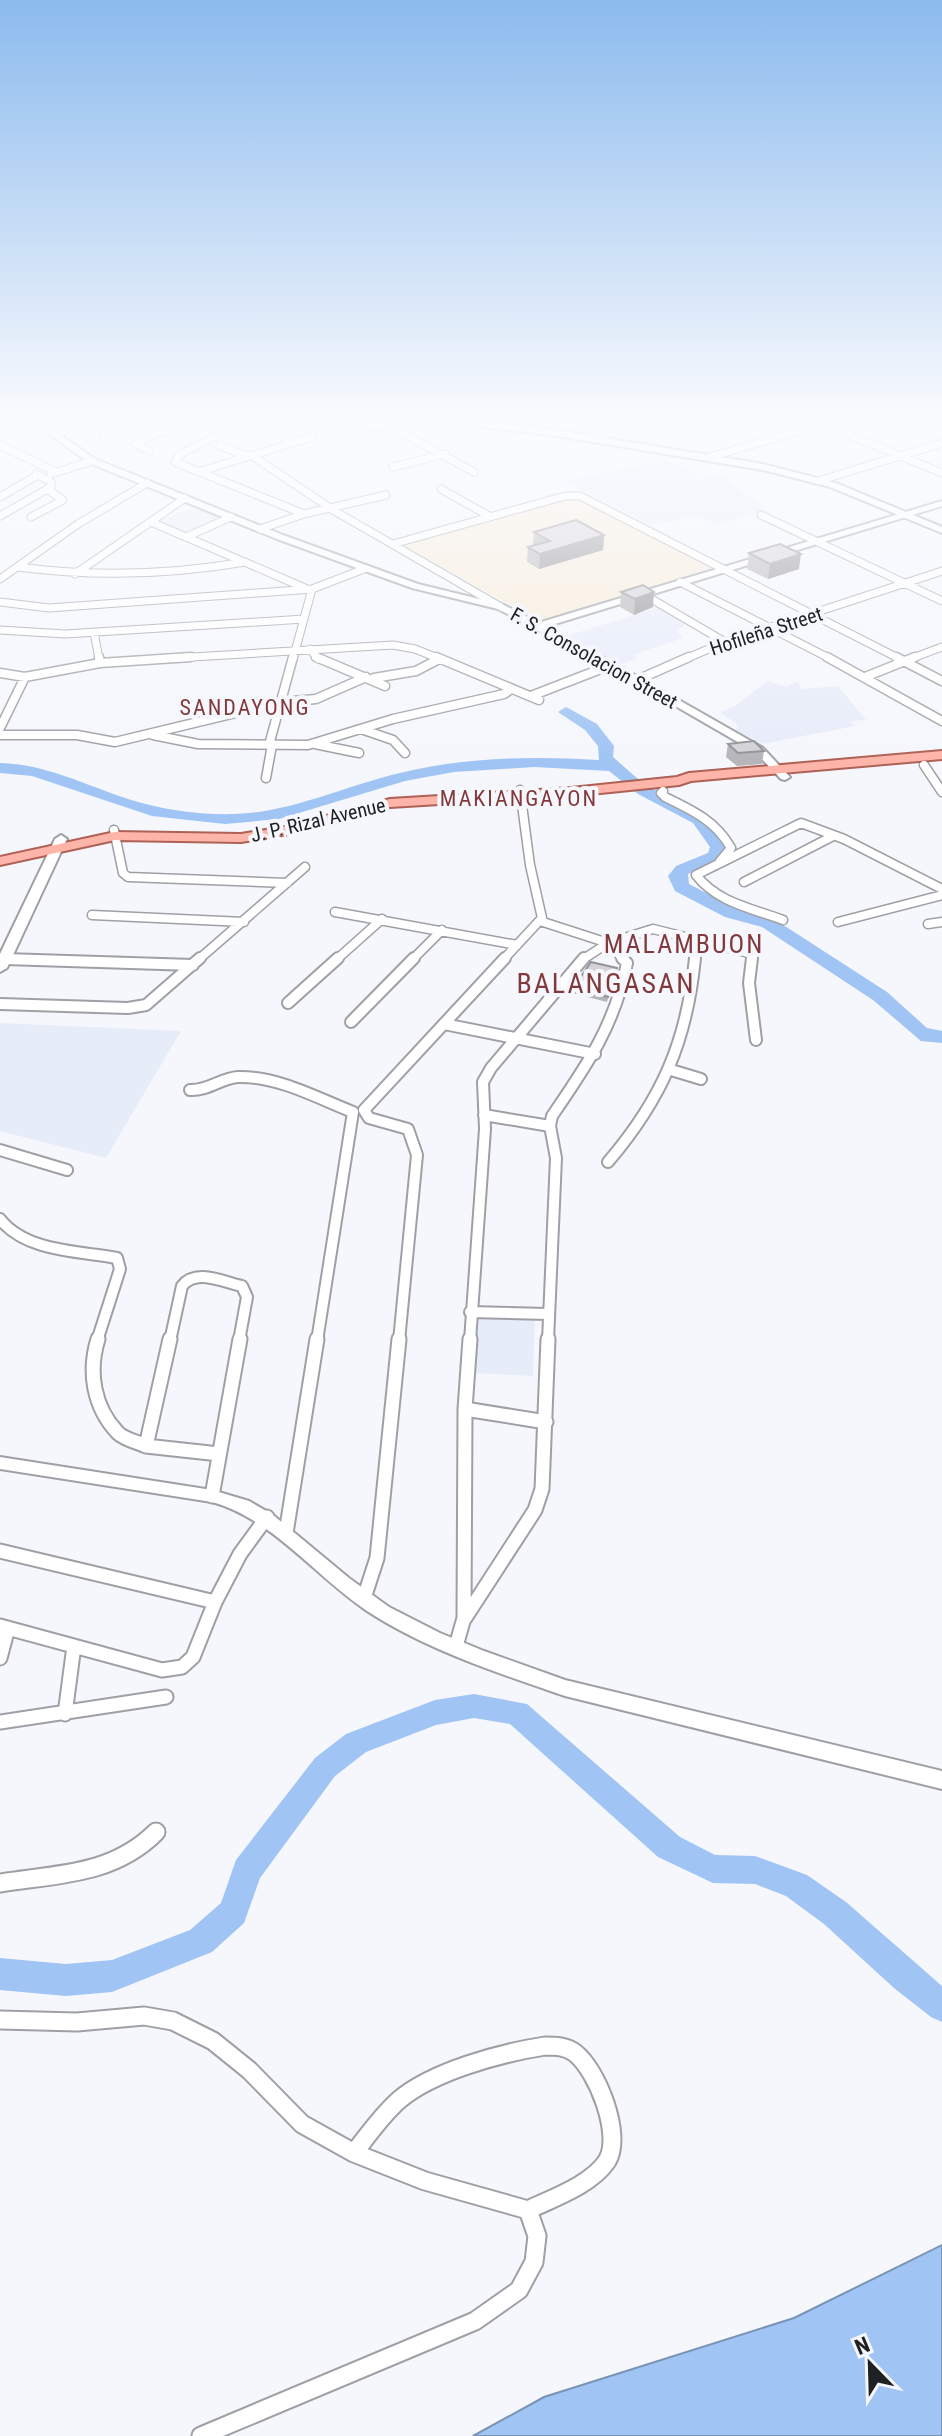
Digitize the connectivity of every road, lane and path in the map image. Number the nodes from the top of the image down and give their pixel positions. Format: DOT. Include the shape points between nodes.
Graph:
graph roads {
  1 [pos="63,535"];
  2 [pos="132,535"];
  3 [pos="181,535"];
  4 [pos="191,535"];
  5 [pos="275,535"];
  6 [pos="377,535"];
  7 [pos="425,535"];
  8 [pos="656,535"];
  9 [pos="802,535"];
  10 [pos="836,535"];
  11 [pos="186,537"];
  12 [pos="815,541"];
  13 [pos="393,544"];
  14 [pos="245,562"];
  15 [pos="18,567"];
  16 [pos="364,569"];
  17 [pos="724,569"];
  18 [pos="942,571"];
  19 [pos="75,574"];
  20 [pos="0,579"];
  21 [pos="680,582"];
  22 [pos="906,583"];
  23 [pos="309,589"];
  24 [pos="643,594"];
  25 [pos="942,601"];
  26 [pos="0,602"];
  27 [pos="501,607"];
  28 [pos="814,615"];
  29 [pos="304,619"];
  30 [pos="538,626"];
  31 [pos="769,629"];
  32 [pos="0,630"];
  33 [pos="94,632"];
  34 [pos="725,642"];
  35 [pos="942,647"];
  36 [pos="297,649"];
  37 [pos="310,649"];
  38 [pos="439,659"];
  39 [pos="906,662"];
  40 [pos="100,663"];
  41 [pos="611,665"];
  42 [pos="0,673"];
  43 [pos="25,677"];
  44 [pos="865,677"];
  45 [pos="368,678"];
  46 [pos="637,680"];
  47 [pos="942,681"];
  48 [pos="385,686"];
  49 [pos="511,689"];
  50 [pos="281,702"];
  51 [pos="942,721"];
  52 [pos="0,728"];
  53 [pos="361,729"];
  54 [pos="145,734"];
  55 [pos="0,735"];
  56 [pos="314,744"];
  57 [pos="270,745"];
  58 [pos="359,753"];
  59 [pos="405,753"];
  60 [pos="942,755"];
  61 [pos="942,764"];
  62 [pos="924,765"];
  63 [pos="782,773"];
  64 [pos="266,778"];
  65 [pos="660,787"];
  66 [pos="942,792"];
  67 [pos="522,793"];
  68 [pos="114,833"];
  69 [pos="833,836"];
  70 [pos="59,843"];
  71 [pos="0,858"];
  72 [pos="717,865"];
  73 [pos="305,867"];
  74 [pos="744,882"];
  75 [pos="287,883"];
  76 [pos="942,892"];
  77 [pos="335,912"];
  78 [pos="92,915"];
  79 [pos="382,919"];
  80 [pos="783,920"];
  81 [pos="540,921"];
  82 [pos="244,922"];
  83 [pos="838,922"];
  84 [pos="942,922"];
  85 [pos="928,924"];
  86 [pos="442,930"];
  87 [pos="697,940"];
  88 [pos="608,943"];
  89 [pos="517,945"];
  90 [pos="2,964"];
  91 [pos="193,965"];
  92 [pos="288,1003"];
  93 [pos="0,1004"];
  94 [pos="351,1022"];
  95 [pos="444,1024"];
  96 [pos="518,1037"];
  97 [pos="756,1040"];
  98 [pos="595,1054"];
  99 [pos="671,1070"];
  100 [pos="701,1079"];
  101 [pos="190,1090"];
  102 [pos="358,1111"];
  103 [pos="484,1115"];
  104 [pos="550,1126"];
  105 [pos="0,1150"];
  106 [pos="608,1162"];
  107 [pos="67,1170"];
  108 [pos="0,1219"];
  109 [pos="470,1312"];
  110 [pos="548,1314"];
  111 [pos="465,1409"];
  112 [pos="546,1422"];
  113 [pos="146,1446"];
  114 [pos="219,1454"];
  115 [pos="0,1463"];
  116 [pos="212,1496"];
  117 [pos="267,1517"];
  118 [pos="286,1533"];
  119 [pos="0,1551"];
  120 [pos="364,1598"];
  121 [pos="215,1602"];
  122 [pos="464,1618"];
  123 [pos="4,1627"];
  124 [pos="74,1646"];
  125 [pos="456,1646"];
  126 [pos="0,1658"];
  127 [pos="166,1697"];
  128 [pos="65,1714"];
  129 [pos="0,1722"];
  130 [pos="942,1780"];
  131 [pos="156,1832"];
  132 [pos="0,1883"];
  133 [pos="0,2020"];
  134 [pos="354,2153"];
  135 [pos="528,2210"];
  136 [pos="201,2436"];
  1 -- 15 [label="street"];
  2 -- 19 [label="street"];
  3 -- 11 [label="street"];
  4 -- 11 [label="street"];
  5 -- 16 [label="street, F. S. Consolacion Street"];
  6 -- 13 [label="street"];
  7 -- 13 [label="street"];
  8 -- 17 [label="street"];
  9 -- 12 [label="street"];
  10 -- 12 [label="street"];
  11 -- 14 [label="street"];
  12 -- 17 [label="street"];
  12 -- 22 [label="street"];
  13 -- 27 [label="street"];
  14 -- 19 [label="street"];
  14 -- 23 [label="street"];
  15 -- 19 [label="street"];
  15 -- 20 [label="street"];
  16 -- 23 [label="street"];
  16 -- 27 [label="street, F. S. Consolacion Street"];
  17 -- 21 [label="street"];
  17 -- 28 [label="street"];
  18 -- 22 [label="street, Hofileña Street"];
  21 -- 24 [label="street"];
  21 -- 31 [label="street"];
  22 -- 25 [label="street"];
  22 -- 28 [label="street, Hofileña Street"];
  23 -- 26 [label="street" via="49,608"];
  23 -- 29 [label="street"];
  24 -- 30 [label="street"];
  24 -- 34 [label="street"];
  27 -- 30 [label="street, F. S. Consolacion Street"];
  28 -- 31 [label="street, Hofileña Street"];
  28 -- 39 [label="street"];
  29 -- 33 [label="street"];
  29 -- 36 [label="street"];
  30 -- 41 [label="street, F. S. Consolacion Street"];
  31 -- 34 [label="street, Hofileña Street"];
  31 -- 44 [label="street"];
  32 -- 33 [label="street"];
  33 -- 40 [label="street"];
  34 -- 46 [label="street, Hofileña Street"];
  35 -- 39 [label="street"];
  36 -- 37 [label="street"];
  36 -- 40 [label="street"];
  36 -- 50 [label="street"];
  37 -- 38 [label="street" via="399,645"];
  37 -- 45 [label="street" via="318,660"];
  38 -- 45 [label="street" via="416,671"];
  38 -- 49 [label="street"];
  39 -- 44 [label="street"];
  39 -- 47 [label="street"];
  40 -- 43 [label="street"];
  41 -- 46 [label="street, F. S. Consolacion Street"];
  41 -- 49 [label="street" via="535,698"];
  42 -- 43 [label="street"];
  43 -- 52 [label="street"];
  44 -- 51 [label="street"];
  45 -- 48 [label="street"];
  45 -- 50 [label="street" via="316,699"];
  46 -- 63 [label="street, F. S. Consolacion Street" via="759,750"];
  49 -- 53 [label="street"];
  50 -- 54 [label="street"];
  50 -- 57 [label="street"];
  53 -- 56 [label="street"];
  53 -- 59 [label="street" via="393,740"];
  54 -- 55 [label="street" via="109,742 77,735"];
  54 -- 57 [label="street" via="198,744"];
  56 -- 57 [label="street"];
  56 -- 58 [label="street"];
  57 -- 64 [label="street"];
  60 -- 63 [label="main road, J. P. Rizal Avenue"];
  61 -- 62 [label="main road, J. P. Rizal Avenue"];
  62 -- 63 [label="main road, J. P. Rizal Avenue"];
  62 -- 66 [label="street"];
  63 -- 65 [label="main road, J. P. Rizal Avenue"];
  65 -- 67 [label="main road, J. P. Rizal Avenue"];
  65 -- 72 [label="street" via="665,797 715,823 725,835 731,848"];
  67 -- 68 [label="main road, J. P. Rizal Avenue" via="426,797 266,835"];
  67 -- 81 [label="street"];
  68 -- 70 [label="main road, J. P. Rizal Avenue"];
  68 -- 75 [label="street" via="128,877"];
  69 -- 72 [label="street" via="800,823"];
  69 -- 74 [label="street"];
  69 -- 76 [label="street"];
  70 -- 71 [label="main road, J. P. Rizal Avenue"];
  70 -- 90 [label="main road"];
  72 -- 80 [label="street" via="696,875 703,887"];
  73 -- 75 [label="street"];
  75 -- 82 [label="street"];
  76 -- 83 [label="street"];
  77 -- 79 [label="street"];
  78 -- 82 [label="street"];
  79 -- 86 [label="street"];
  79 -- 92 [label="street"];
  81 -- 88 [label="street"];
  81 -- 89 [label="street"];
  82 -- 91 [label="street"];
  84 -- 85 [label="street"];
  86 -- 89 [label="street"];
  86 -- 94 [label="street"];
  87 -- 88 [label="street" via="653,929"];
  87 -- 97 [label="street" via="753,954 749,983"];
  87 -- 99 [label="street" via="692,997"];
  88 -- 96 [label="street" via="585,957"];
  88 -- 98 [label="street" via="624,956 627,971"];
  89 -- 95 [label="street"];
  90 -- 91 [label="street"];
  91 -- 93 [label="street" via="139,1007"];
  95 -- 96 [label="street"];
  95 -- 102 [label="street"];
  96 -- 98 [label="street"];
  96 -- 103 [label="street" via="486,1077"];
  98 -- 104 [label="street" via="556,1108"];
  99 -- 100 [label="street"];
  99 -- 106 [label="street" via="637,1129"];
  101 -- 102 [label="street" via="203,1091 244,1077"];
  102 -- 118 [label="street"];
  102 -- 120 [label="street" via="408,1129 417,1155 377,1558"];
  103 -- 104 [label="street"];
  103 -- 109 [label="street"];
  104 -- 110 [label="street" via="556,1158"];
  105 -- 107 [label="street"];
  108 -- 113 [label="street" via="33,1243 117,1258 120,1269 90,1374 119,1435"];
  109 -- 110 [label="street"];
  109 -- 111 [label="street"];
  110 -- 112 [label="street"];
  111 -- 112 [label="street"];
  111 -- 122 [label="street"];
  112 -- 122 [label="street" via="542,1489 535,1510"];
  113 -- 114 [label="street"];
  113 -- 114 [label="street" via="182,1286 199,1276 242,1286 247,1297"];
  114 -- 116 [label="street"];
  115 -- 116 [label="street"];
  116 -- 117 [label="street"];
  117 -- 118 [label="street"];
  117 -- 121 [label="street"];
  118 -- 120 [label="street"];
  119 -- 121 [label="street"];
  120 -- 125 [label="street"];
  121 -- 124 [label="street" via="193,1657 182,1667 162,1670"];
  122 -- 125 [label="street"];
  123 -- 124 [label="street"];
  123 -- 126 [label="street"];
  124 -- 128 [label="street"];
  125 -- 130 [label="street" via="565,1688"];
  127 -- 128 [label="street"];
  128 -- 129 [label="street"];
  131 -- 132 [label="street" via="138,1850 109,1865"];
  133 -- 134 [label="street" via="77,2022 144,2016 173,2021 213,2041 302,2124"];
  134 -- 135 [label="street" via="425,2181"];
  134 -- 135 [label="street" via="410,2091 475,2064 553,2044 574,2052 587,2067 614,2138 609,2159 593,2174"];
  135 -- 136 [label="street" via="537,2236 534,2262 519,2290 475,2321"];
}
